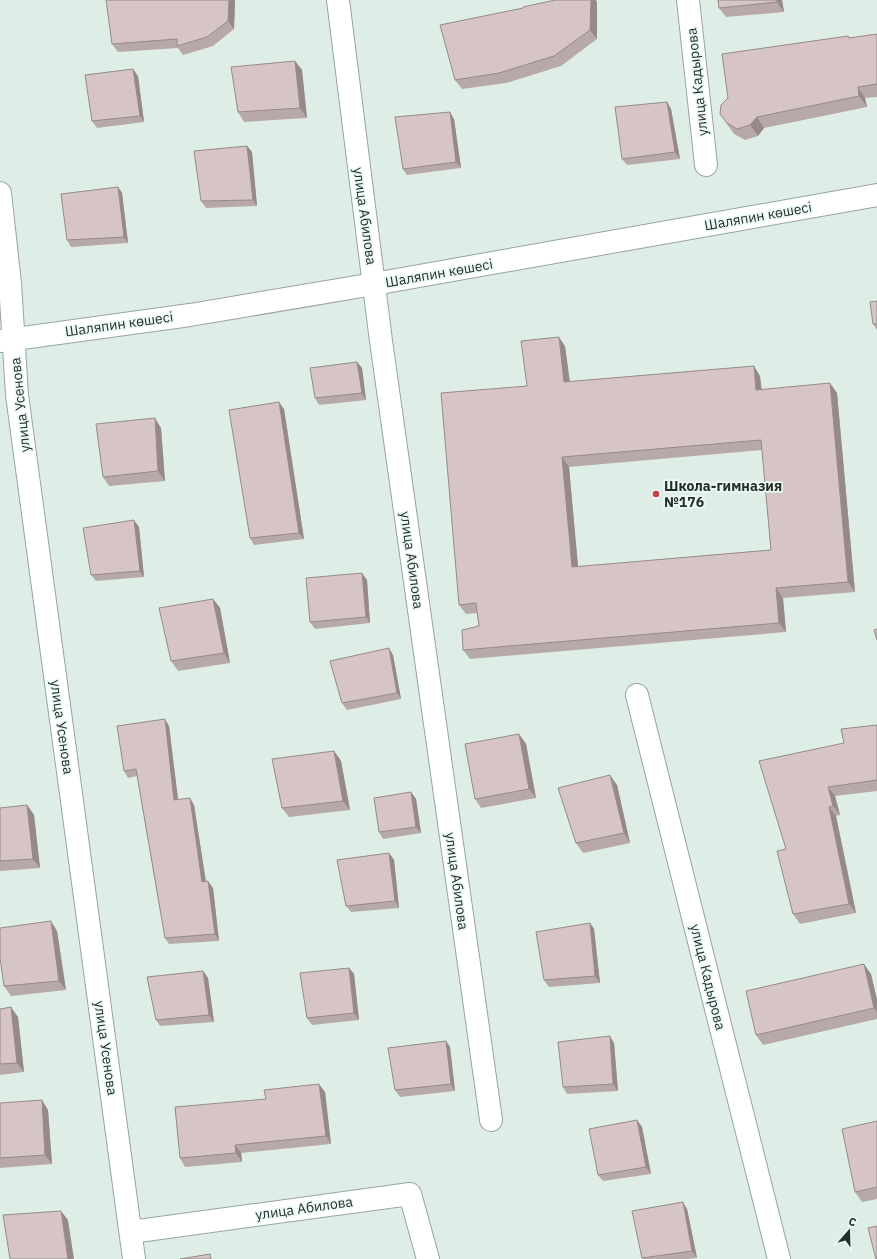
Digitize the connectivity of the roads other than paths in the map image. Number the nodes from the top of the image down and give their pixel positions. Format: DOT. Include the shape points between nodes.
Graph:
graph roads {
  1 [pos="338,0"];
  2 [pos="688,0"];
  3 [pos="706,165"];
  4 [pos="0,193"];
  5 [pos="877,195"];
  6 [pos="374,284"];
  7 [pos="7,340"];
  8 [pos="637,695"];
  9 [pos="491,1120"];
  10 [pos="131,1232"];
  11 [pos="134,1259"];
  12 [pos="428,1259"];
  13 [pos="779,1259"];
  1 -- 6 [label="street, улица Абилова"];
  2 -- 3 [label="street, улица Кадырова"];
  4 -- 7 [label="street, улица Усенова" via="10,283"];
  5 -- 6 [label="street, Шаляпин көшесі"];
  6 -- 7 [label="street, Шаляпин көшесі"];
  6 -- 9 [label="street, улица Абилова"];
  7 -- 10 [label="street, улица Усенова" via="17,395"];
  8 -- 13 [label="street, улица Кадырова"];
  10 -- 11 [label="street, улица Усенова"];
  10 -- 12 [label="street, улица Абилова" via="410,1194"];
}
